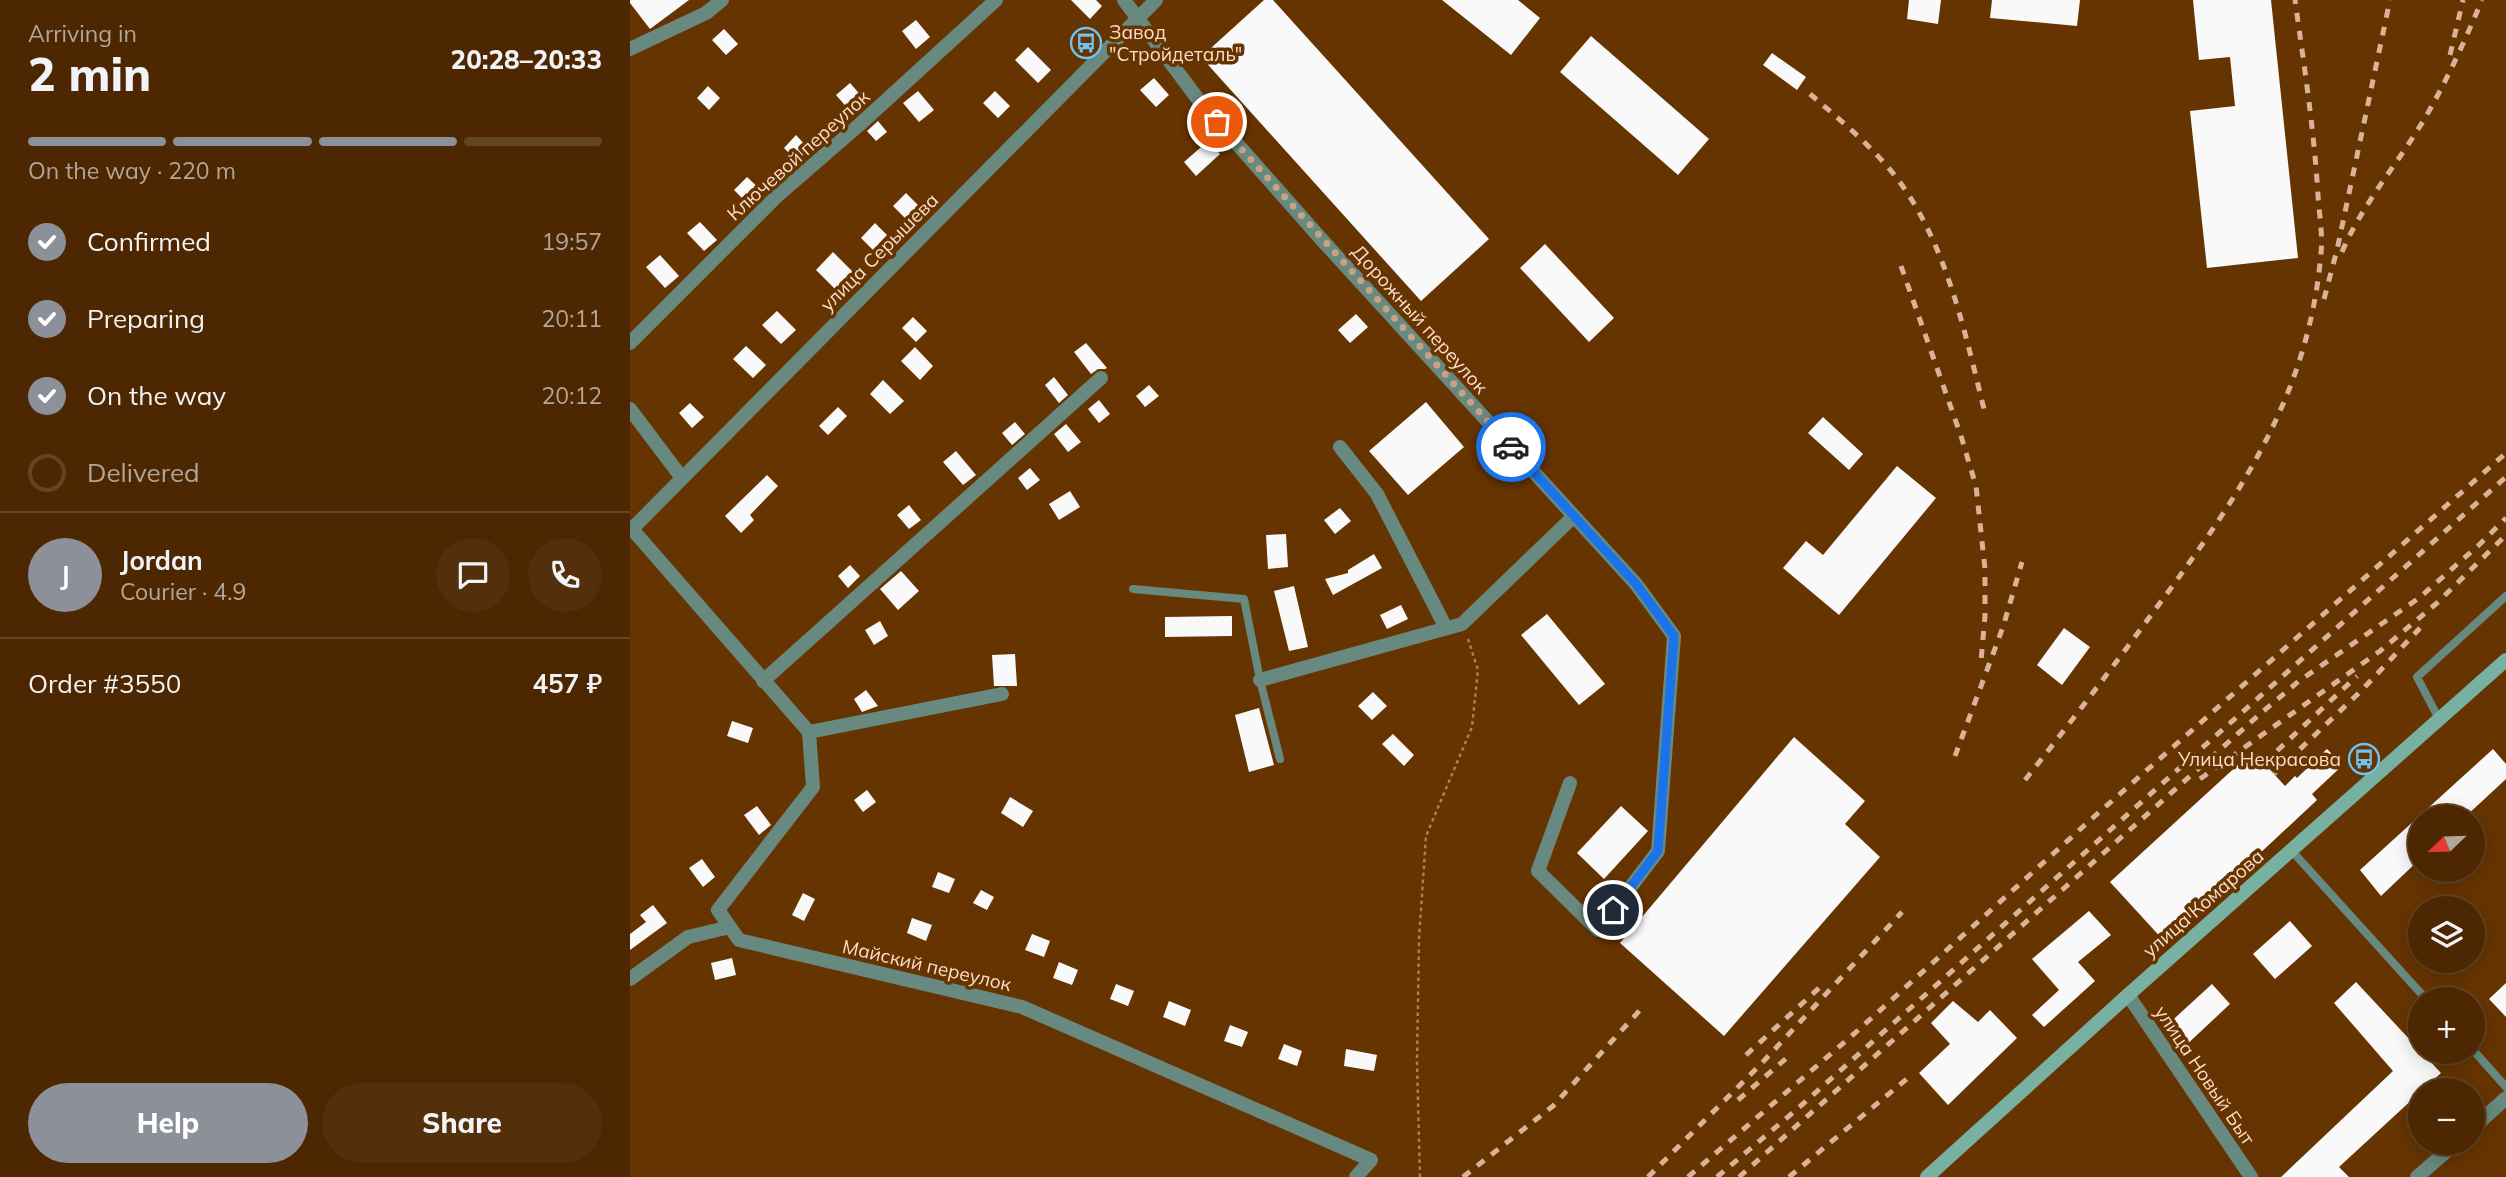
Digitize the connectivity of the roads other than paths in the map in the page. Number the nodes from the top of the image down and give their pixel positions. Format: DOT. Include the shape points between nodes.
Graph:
graph roads {
  1 [pos="722,0"];
  2 [pos="996,0"];
  3 [pos="1124,0"];
  4 [pos="1156,0"];
  5 [pos="1137,19"];
  6 [pos="630,49"];
  7 [pos="630,343"];
  8 [pos="1101,378"];
  9 [pos="630,409"];
  10 [pos="1340,447"];
  11 [pos="682,478"];
  12 [pos="1574,516"];
  13 [pos="631,530"];
  14 [pos="1133,589"];
  15 [pos="2506,596"];
  16 [pos="1446,628"];
  17 [pos="2506,660"];
  18 [pos="1260,680"];
  19 [pos="763,681"];
  20 [pos="1002,694"];
  21 [pos="2439,719"];
  22 [pos="809,732"];
  23 [pos="1280,760"];
  24 [pos="1570,783"];
  25 [pos="2291,850"];
  26 [pos="730,926"];
  27 [pos="630,979"];
  28 [pos="2415,987"];
  29 [pos="2128,995"];
  30 [pos="2485,1063"];
  31 [pos="2506,1087"];
  32 [pos="2506,1098"];
  33 [pos="2485,1117"];
  34 [pos="2442,1155"];
  35 [pos="1356,1177"];
  36 [pos="1927,1177"];
  37 [pos="2251,1177"];
  38 [pos="2417,1177"];
  1 -- 6 [label="street" via="706,13"];
  2 -- 7 [label="street, Ключевой переулок" via="776,197"];
  3 -- 5 [label="street, Дорожный переулок"];
  4 -- 5 [label="street, улица Серышева"];
  5 -- 11 [label="street, улица Серышева"];
  5 -- 12 [label="street, Дорожный переулок" via="1200,102"];
  8 -- 19 [label="street"];
  9 -- 11 [label="street"];
  10 -- 16 [label="street" via="1377,494"];
  11 -- 13 [label="street, улица Серышева"];
  12 -- 16 [label="street" via="1462,624"];
  12 -- 24 [label="street, Дорожный переулок" via="1636,584 1674,636 1658,851 1598,930 1538,871"];
  13 -- 19 [label="street"];
  14 -- 18 [label="lane" via="1244,599"];
  15 -- 21 [label="lane" via="2417,677"];
  16 -- 18 [label="street"];
  17 -- 21 [label="main road, улица Комарова"];
  18 -- 23 [label="lane"];
  19 -- 22 [label="street"];
  20 -- 22 [label="street"];
  21 -- 25 [label="main road, улица Комарова"];
  22 -- 26 [label="street" via="813,787 718,910"];
  25 -- 28 [label="lane"];
  25 -- 29 [label="main road, улица Комарова"];
  26 -- 27 [label="street" via="688,937"];
  26 -- 35 [label="street, Майский переулок" via="739,940 1022,1007 1371,1160"];
  29 -- 36 [label="main road, улица Комарова"];
  29 -- 37 [label="street, улица Новый Быт"];
  30 -- 31 [label="lane"];
  32 -- 33 [label="street"];
  34 -- 38 [label="street"];
}
